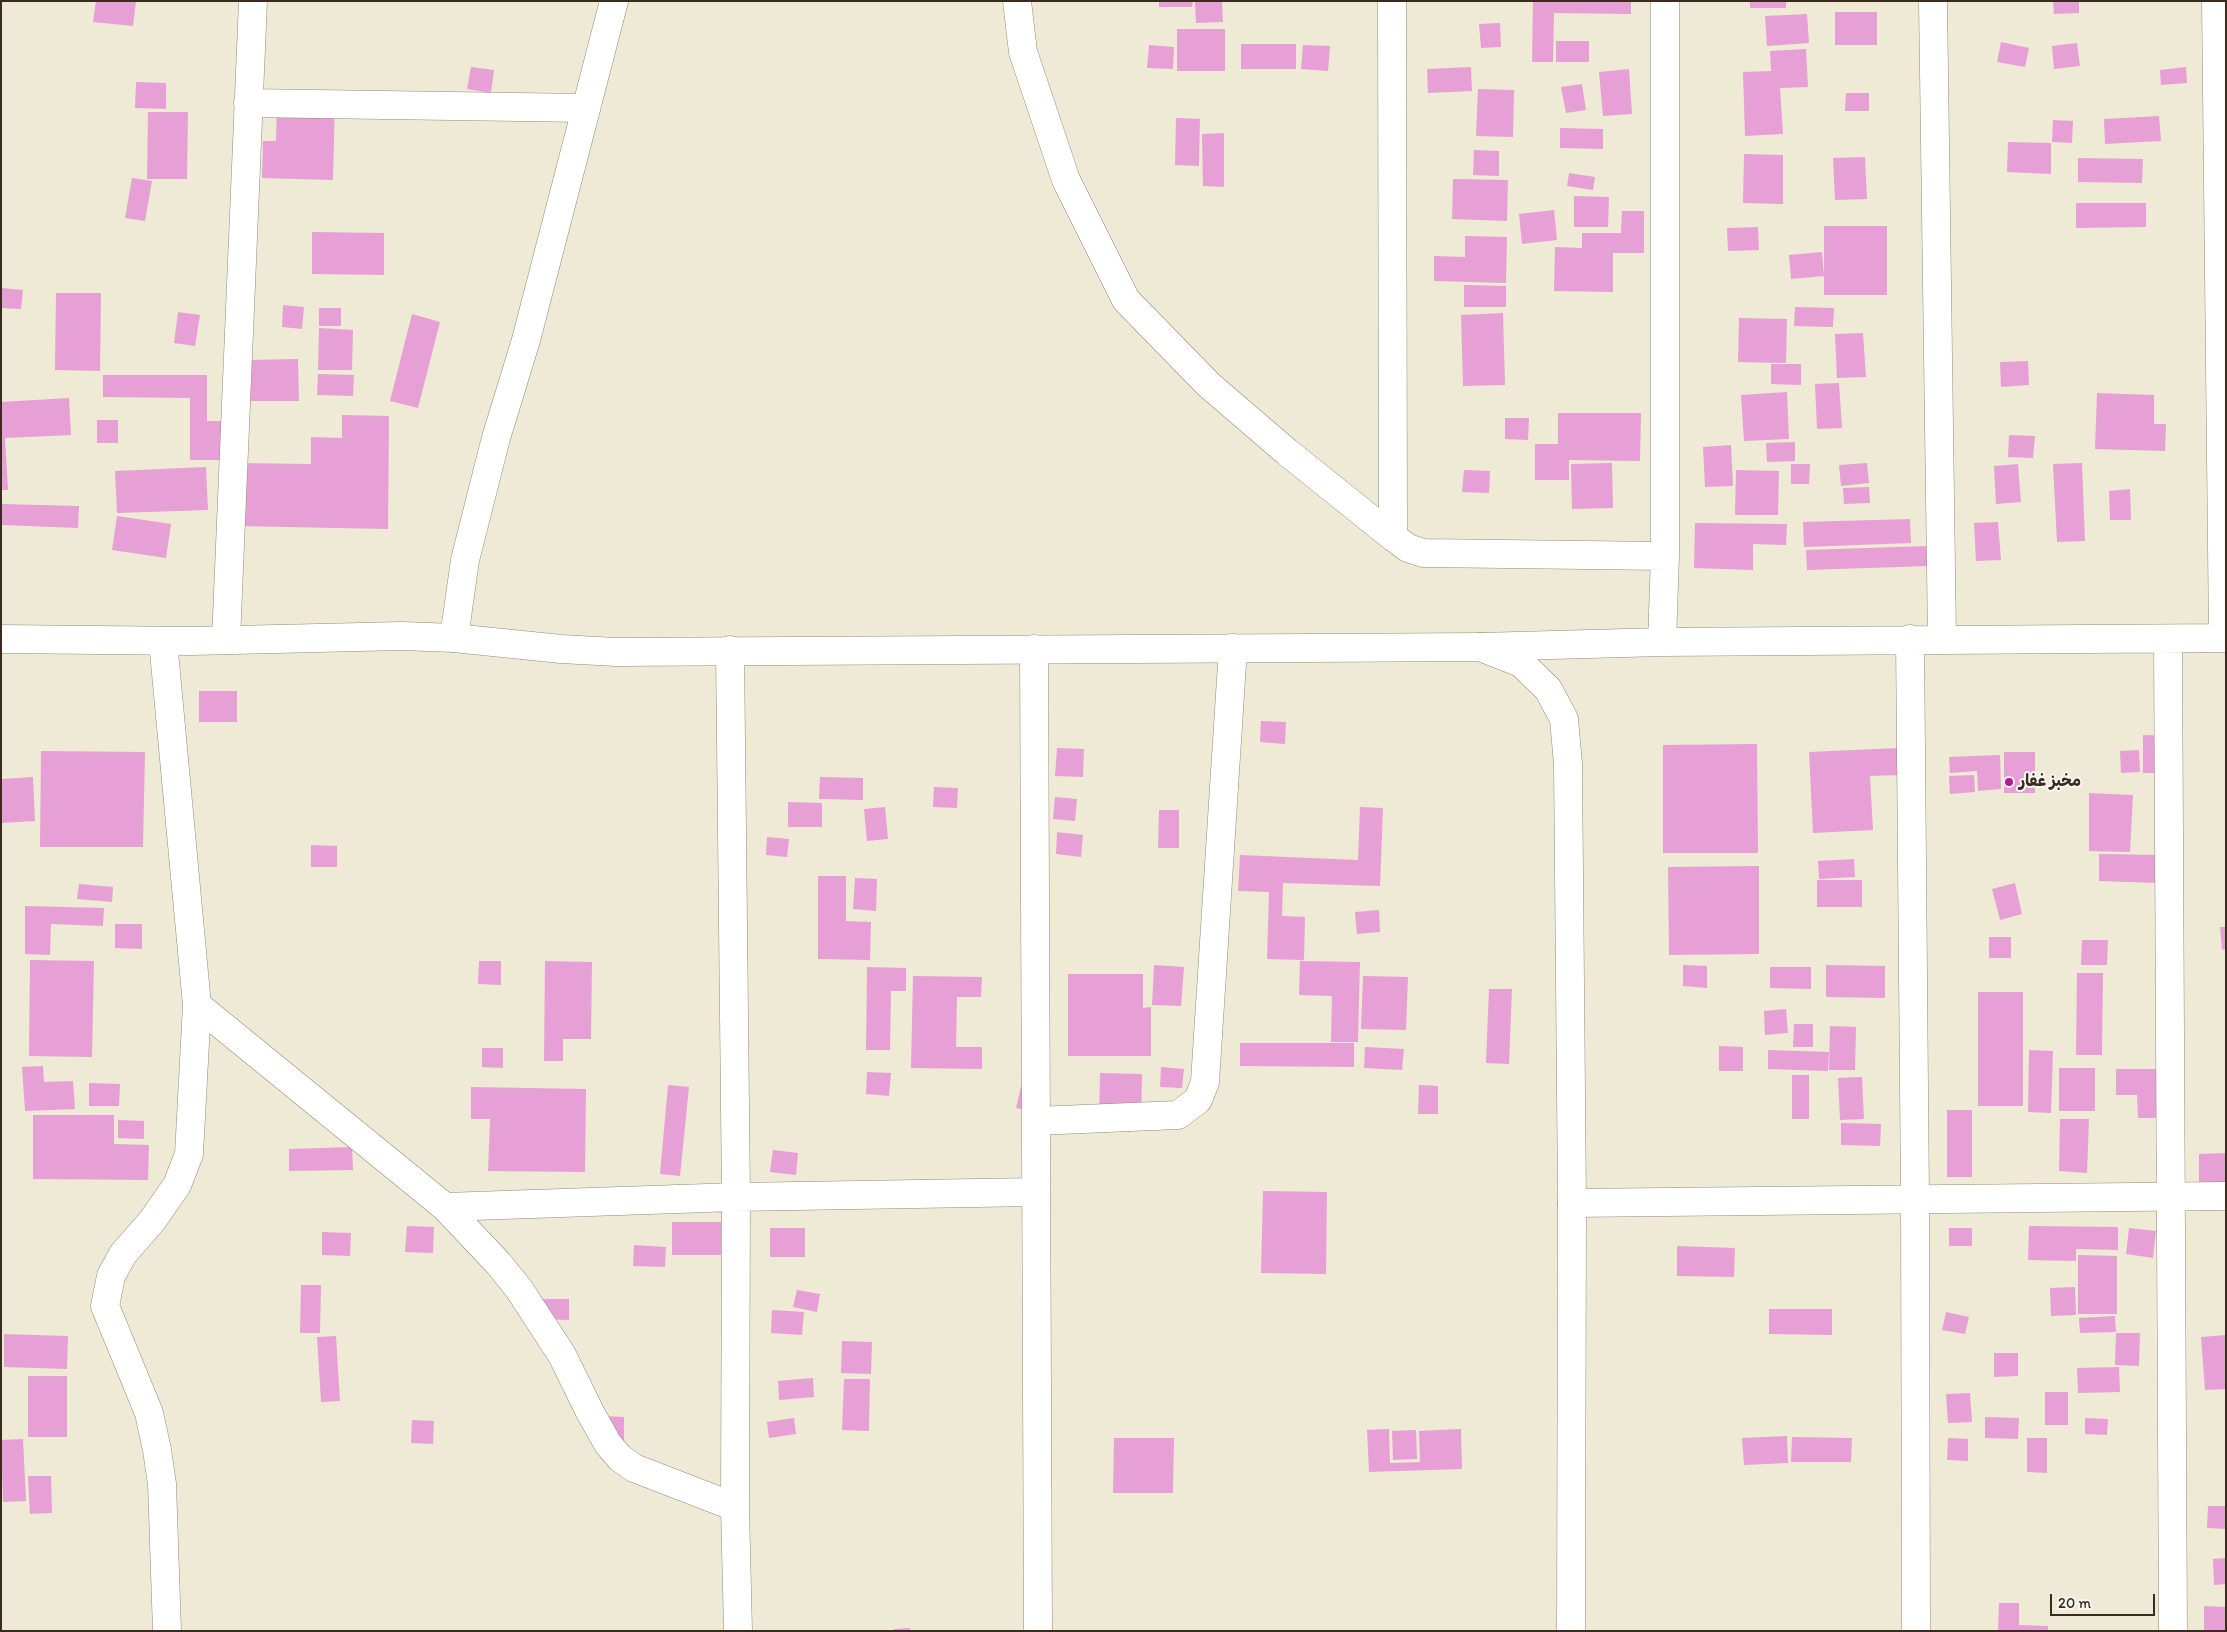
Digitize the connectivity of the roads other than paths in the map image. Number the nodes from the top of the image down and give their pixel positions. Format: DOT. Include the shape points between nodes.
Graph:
graph roads {
  1 [pos="252,1"];
  2 [pos="614,1"];
  3 [pos="1017,1"];
  4 [pos="1392,1"];
  5 [pos="1665,1"];
  6 [pos="1933,1"];
  7 [pos="2216,1"];
  8 [pos="2221,34"];
  9 [pos="248,103"];
  10 [pos="586,108"];
  11 [pos="1393,538"];
  12 [pos="1665,556"];
  13 [pos="454,638"];
  14 [pos="2225,638"];
  15 [pos="1,639"];
  16 [pos="1910,639"];
  17 [pos="1942,639"];
  18 [pos="2168,639"];
  19 [pos="226,640"];
  20 [pos="163,641"];
  21 [pos="1662,642"];
  22 [pos="1480,647"];
  23 [pos="1233,648"];
  24 [pos="730,650"];
  25 [pos="1034,650"];
  26 [pos="197,1006"];
  27 [pos="1036,1121"];
  28 [pos="1036,1192"];
  29 [pos="2172,1196"];
  30 [pos="2226,1196"];
  31 [pos="736,1197"];
  32 [pos="1915,1199"];
  33 [pos="1572,1203"];
  34 [pos="445,1207"];
  35 [pos="735,1506"];
  36 [pos="167,1631"];
  37 [pos="738,1631"];
  38 [pos="1038,1631"];
  39 [pos="1571,1631"];
  40 [pos="1916,1631"];
  41 [pos="2173,1631"];
  1 -- 9 [label="main road"];
  2 -- 10 [label="main road"];
  3 -- 11 [label="main road" via="1023,52 1066,180 1126,300 1209,385"];
  4 -- 11 [label="main road"];
  5 -- 12 [label="main road"];
  6 -- 17 [label="main road"];
  7 -- 8 [label="main road"];
  8 -- 14 [label="main road"];
  9 -- 10 [label="main road"];
  9 -- 19 [label="main road"];
  10 -- 13 [label="main road" via="465,560"];
  11 -- 12 [label="main road" via="1408,548 1435,555"];
  12 -- 21 [label="main road"];
  13 -- 19 [label="main road"];
  13 -- 24 [label="main road" via="616,652"];
  14 -- 18 [label="main road"];
  15 -- 20 [label="main road"];
  16 -- 17 [label="main road"];
  16 -- 21 [label="main road"];
  16 -- 32 [label="main road"];
  17 -- 18 [label="main road"];
  18 -- 29 [label="main road"];
  19 -- 20 [label="main road"];
  20 -- 26 [label="main road"];
  21 -- 22 [label="main road"];
  22 -- 23 [label="main road"];
  22 -- 33 [label="main road" via="1521,663 1548,688 1564,719 1568,764"];
  23 -- 25 [label="main road"];
  23 -- 27 [label="main road" via="1205,1082 1198,1100 1178,1115"];
  24 -- 25 [label="main road"];
  24 -- 31 [label="main road"];
  25 -- 27 [label="main road"];
  26 -- 34 [label="main road"];
  26 -- 36 [label="main road" via="189,1154 177,1185 122,1254 111,1276 105,1306 149,1413 157,1450 162,1484"];
  27 -- 28 [label="main road"];
  28 -- 31 [label="main road"];
  28 -- 38 [label="main road"];
  29 -- 30 [label="main road"];
  29 -- 32 [label="main road"];
  29 -- 41 [label="main road"];
  31 -- 34 [label="main road"];
  31 -- 35 [label="main road"];
  32 -- 33 [label="main road"];
  32 -- 40 [label="main road"];
  33 -- 39 [label="main road"];
  34 -- 35 [label="main road" via="519,1289 562,1355 608,1444 620,1458 634,1468"];
  35 -- 37 [label="main road"];
}
